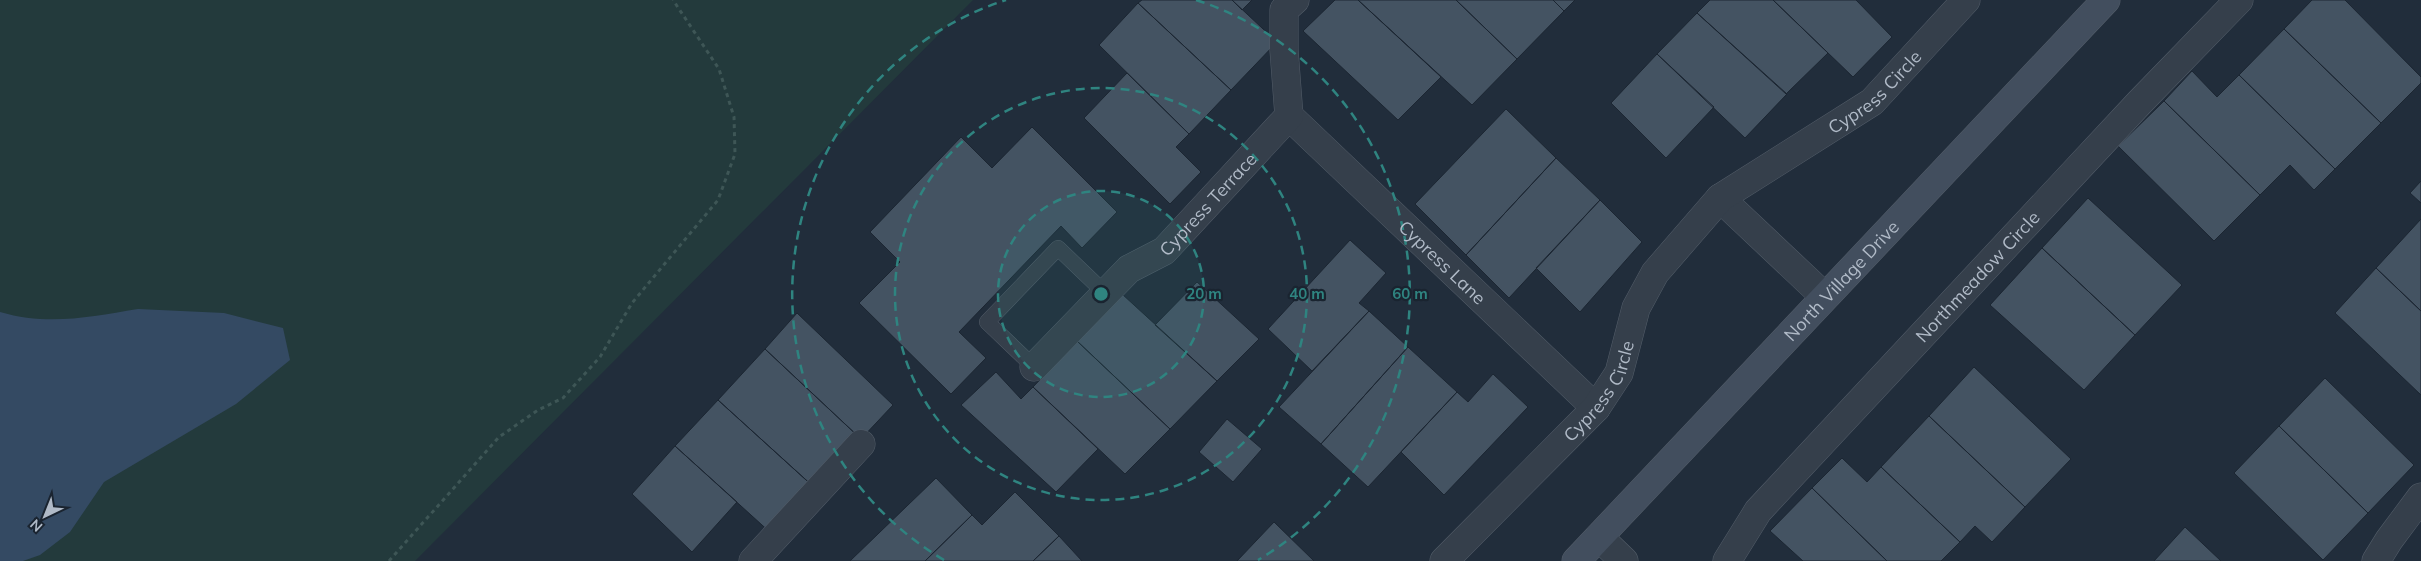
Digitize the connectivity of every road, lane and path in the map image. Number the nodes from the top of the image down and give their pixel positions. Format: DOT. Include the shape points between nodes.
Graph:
graph roads {
  1 [pos="673,0"];
  2 [pos="1295,0"];
  3 [pos="1966,0"];
  4 [pos="2106,0"];
  5 [pos="2239,0"];
  6 [pos="1289,116"];
  7 [pos="1720,198"];
  8 [pos="1106,293"];
  9 [pos="1824,296"];
  10 [pos="1034,368"];
  11 [pos="1596,408"];
  12 [pos="861,444"];
  13 [pos="2421,497"];
  14 [pos="1599,537"];
  15 [pos="389,561"];
  16 [pos="753,561"];
  17 [pos="1444,561"];
  18 [pos="1576,561"];
  19 [pos="1624,561"];
  20 [pos="1727,561"];
  21 [pos="2376,561"];
  1 -- 15 [label="path" via="719,69 734,117 735,154 718,200 632,303 600,357 563,398 538,410 499,437"];
  2 -- 6 [label="street" via="1284,10"];
  3 -- 7 [label="street, Cypress Circle" via="1872,102"];
  4 -- 9 [label="street, North Village Drive"];
  5 -- 20 [label="street, Northmeadow Circle" via="1758,510"];
  6 -- 8 [label="street, Cypress Terrace" via="1164,251 1129,269"];
  6 -- 11 [label="street, Cypress Lane"];
  7 -- 9 [label="street"];
  7 -- 11 [label="street, Cypress Circle" via="1655,273 1636,308 1619,374"];
  8 -- 10 [label="street, Cypress Terrace"];
  8 -- 10 [label="lane" via="1058,248 987,322"];
  9 -- 14 [label="street, North Village Drive"];
  11 -- 17 [label="street, Cypress Circle"];
  12 -- 16 [label="street"];
  13 -- 21 [label="street"];
  14 -- 18 [label="street, North Village Drive"];
  14 -- 19 [label="street"];
}
